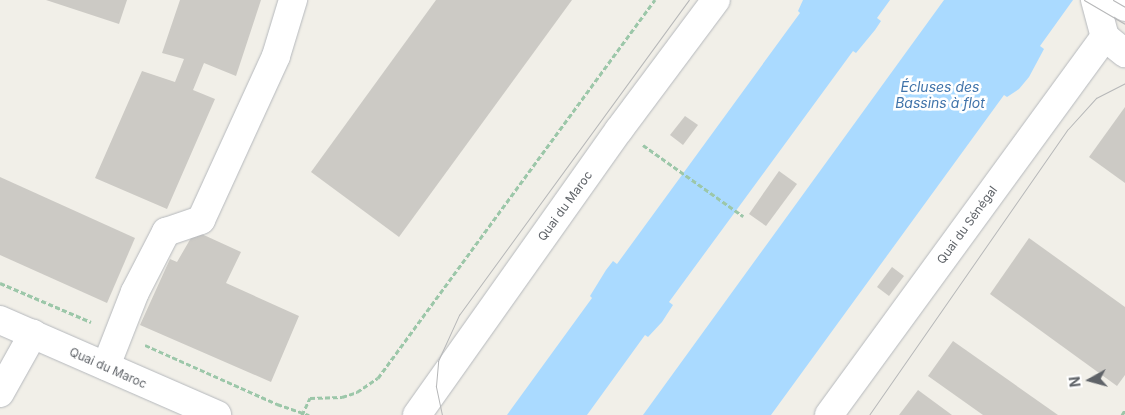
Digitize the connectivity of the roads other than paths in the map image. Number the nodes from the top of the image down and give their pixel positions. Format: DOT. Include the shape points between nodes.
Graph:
graph roads {
  1 [pos="293,0"];
  2 [pos="716,0"];
  3 [pos="1097,2"];
  4 [pos="1125,6"];
  5 [pos="1118,41"];
  6 [pos="0,320"];
  7 [pos="33,334"];
  8 [pos="106,366"];
  9 [pos="0,393"];
  10 [pos="217,415"];
  11 [pos="417,415"];
  12 [pos="829,415"];
  1 -- 8 [label="street" via="276,56 200,220 166,232 135,292"];
  2 -- 11 [label="street, Quai du Maroc" via="619,130"];
  3 -- 4 [label="street"];
  3 -- 5 [label="street"];
  5 -- 12 [label="street, Quai du Sénégal"];
  6 -- 7 [label="street, Quai du Maroc"];
  7 -- 8 [label="street, Quai du Maroc"];
  7 -- 9 [label="street"];
  8 -- 10 [label="street, Quai du Maroc"];
}
